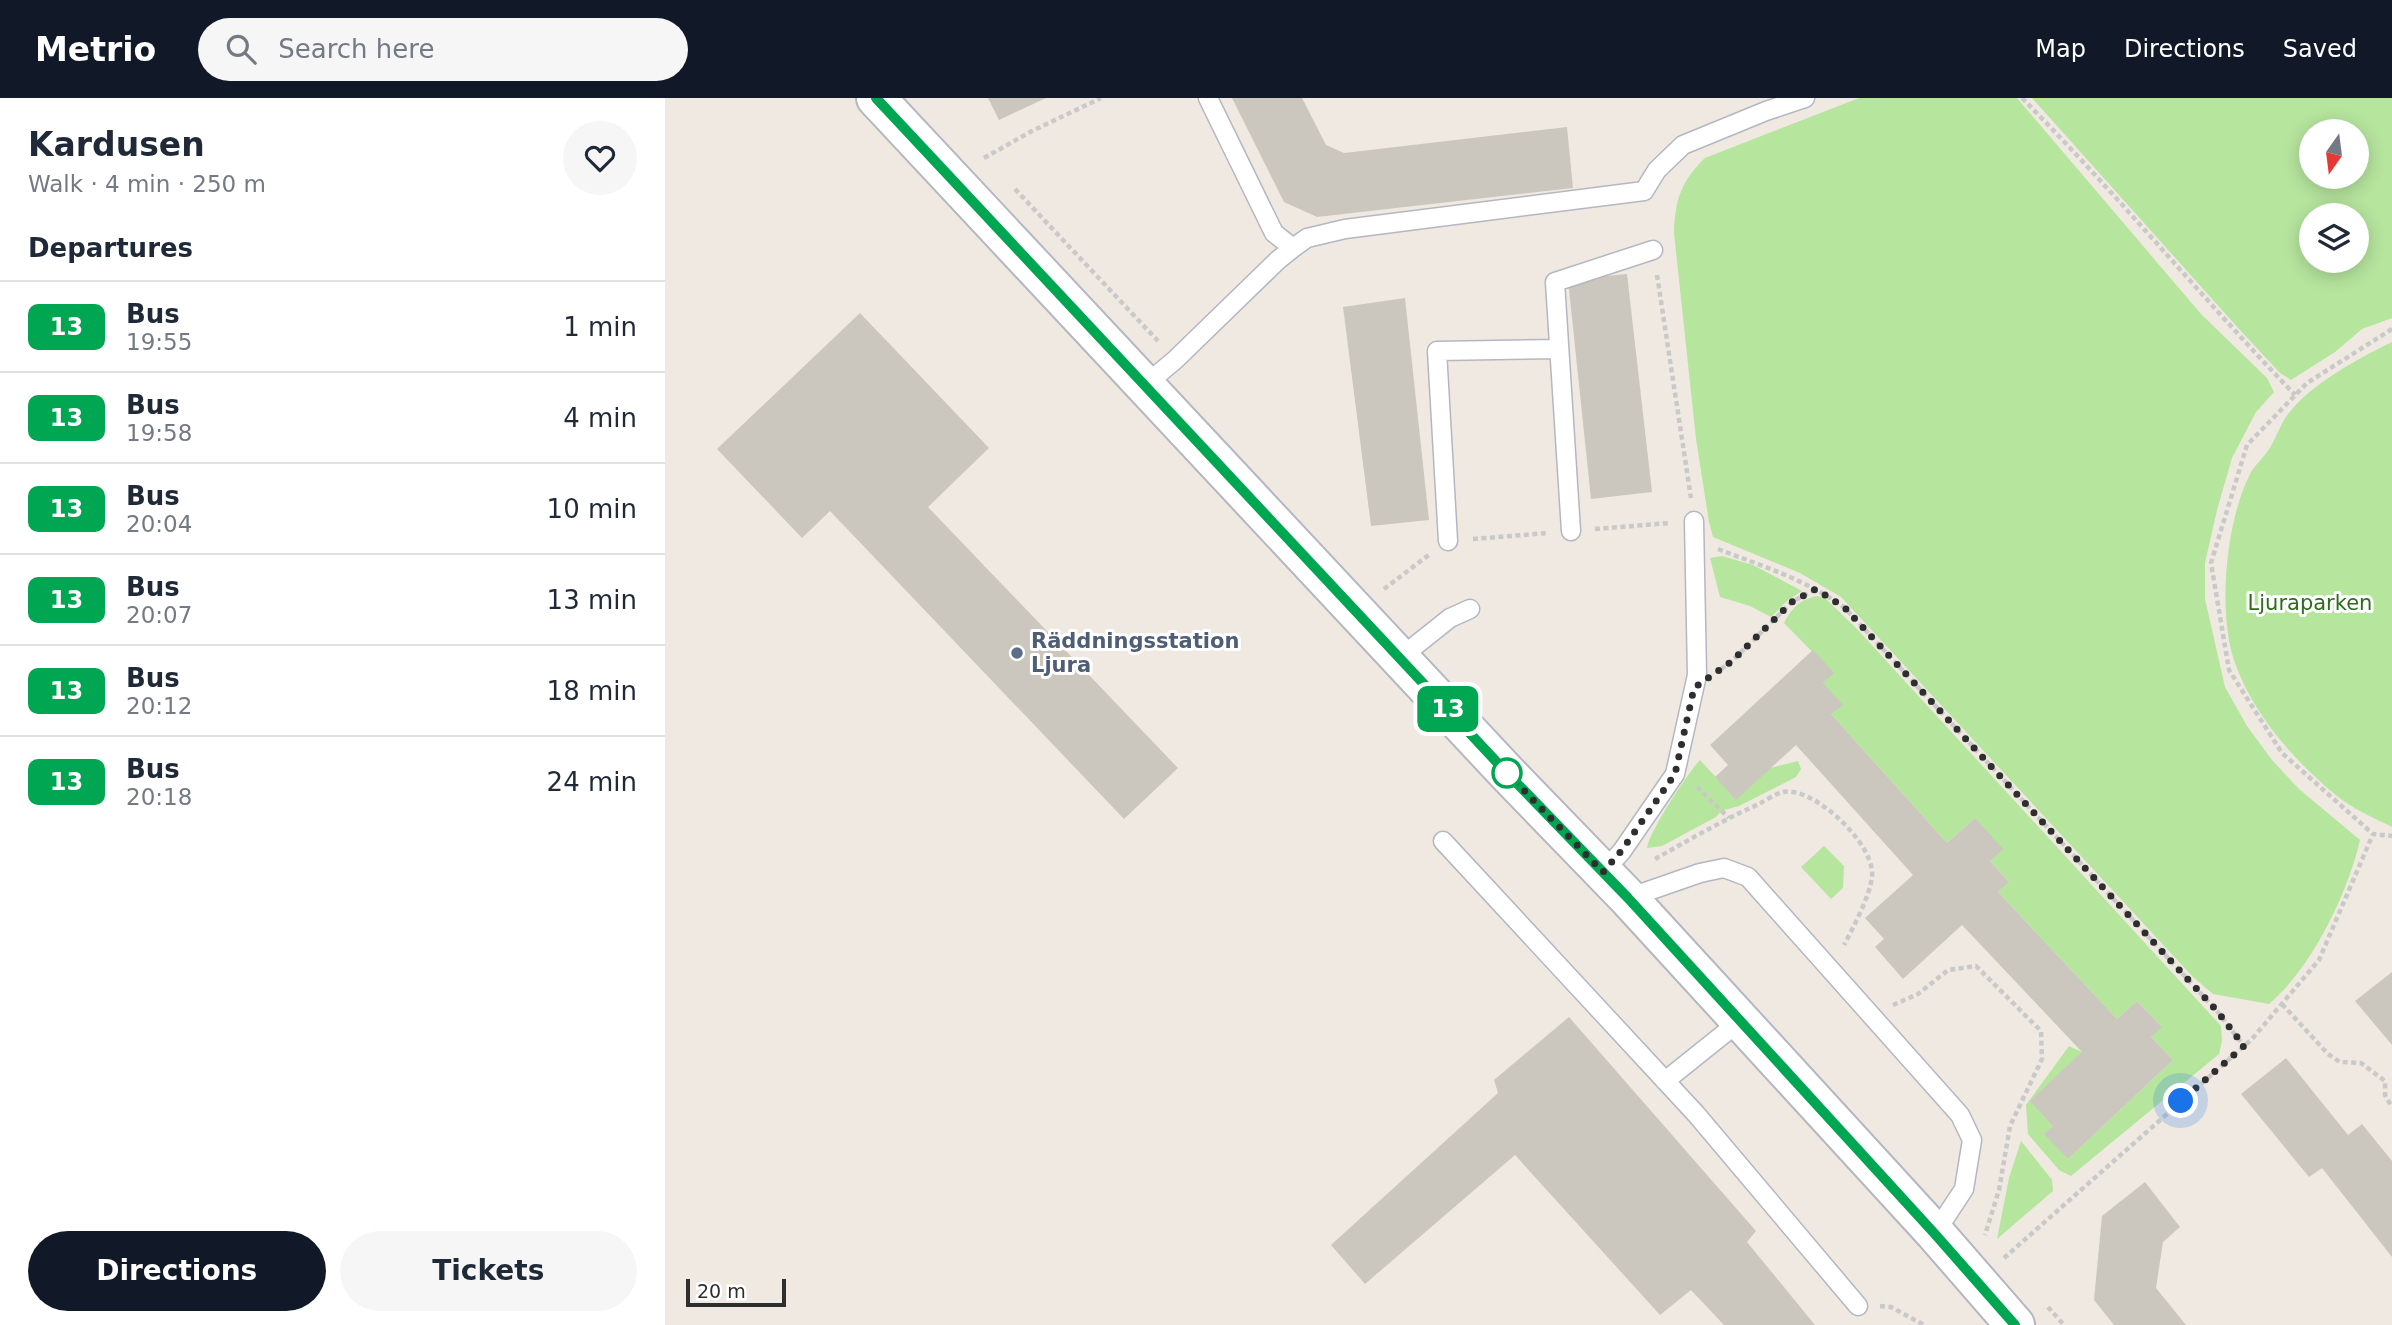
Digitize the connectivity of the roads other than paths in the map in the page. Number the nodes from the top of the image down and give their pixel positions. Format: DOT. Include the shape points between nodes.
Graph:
graph roads {
  1 [pos="876,98"];
  2 [pos="1208,98"];
  3 [pos="1805,98"];
  4 [pos="1293,248"];
  5 [pos="1653,250"];
  6 [pos="1559,349"];
  7 [pos="1145,385"];
  8 [pos="1694,521"];
  9 [pos="1571,531"];
  10 [pos="1448,541"];
  11 [pos="1470,609"];
  12 [pos="1401,657"];
  13 [pos="1443,841"];
  14 [pos="1616,885"];
  15 [pos="1739,1021"];
  16 [pos="1665,1081"];
  17 [pos="1934,1233"];
  18 [pos="1858,1306"];
  19 [pos="2015,1325"];
  1 -- 7 [label="street"];
  2 -- 4 [label="lane" via="1274,233"];
  3 -- 4 [label="lane" via="1683,145 1657,170 1644,191 1345,229 1307,237"];
  4 -- 7 [label="lane"];
  5 -- 6 [label="lane" via="1556,282"];
  6 -- 9 [label="lane"];
  6 -- 10 [label="lane" via="1437,351"];
  7 -- 12 [label="street"];
  8 -- 14 [label="lane" via="1697,675 1678,766 1630,840"];
  11 -- 12 [label="lane" via="1450,618"];
  12 -- 14 [label="street"];
  13 -- 16 [label="lane"];
  14 -- 15 [label="street"];
  14 -- 17 [label="lane" via="1724,868 1748,877 1960,1115 1972,1140 1964,1189"];
  15 -- 16 [label="lane"];
  15 -- 17 [label="street"];
  16 -- 18 [label="lane"];
  17 -- 19 [label="street"];
}
